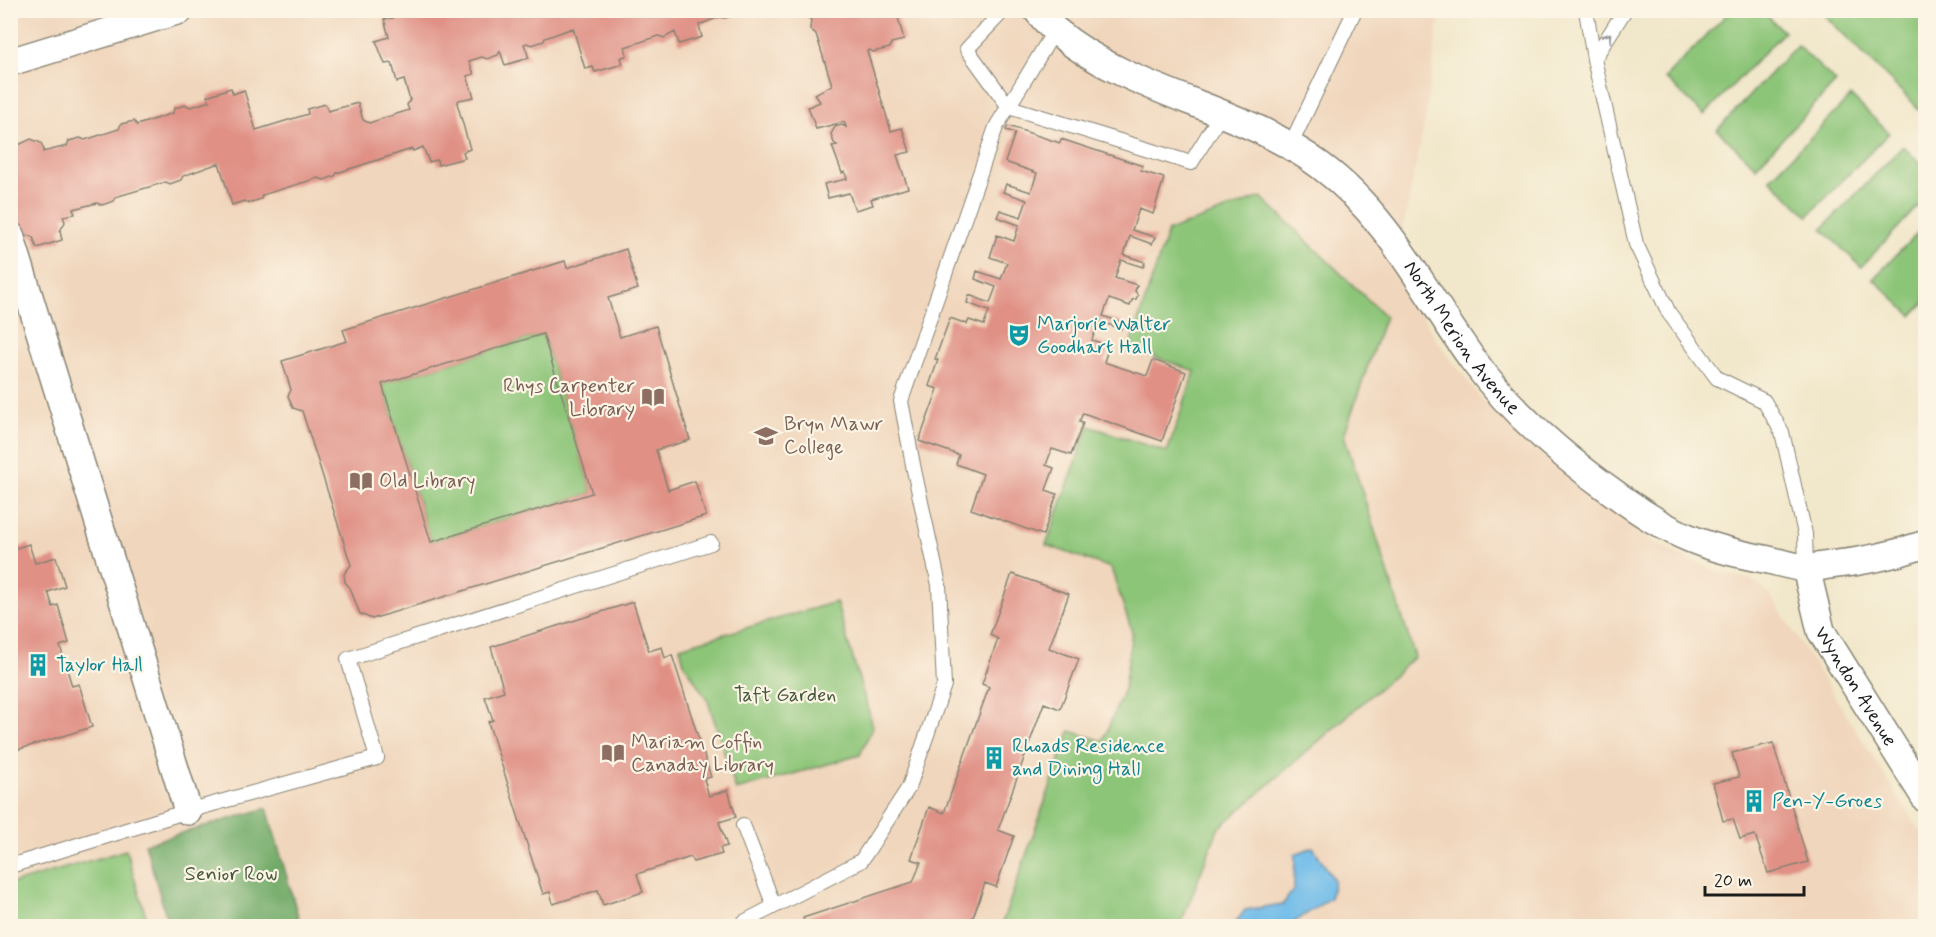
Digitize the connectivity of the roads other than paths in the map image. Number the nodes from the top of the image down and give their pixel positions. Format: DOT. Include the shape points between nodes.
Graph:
graph roads {
  1 [pos="180,10"];
  2 [pos="1004,10"];
  3 [pos="1037,10"];
  4 [pos="1355,10"];
  5 [pos="1586,10"];
  6 [pos="1625,10"];
  7 [pos="1055,30"];
  8 [pos="1594,59"];
  9 [pos="10,62"];
  10 [pos="1009,106"];
  11 [pos="1221,114"];
  12 [pos="1290,146"];
  13 [pos="10,235"];
  14 [pos="711,543"];
  15 [pos="1926,544"];
  16 [pos="1806,568"];
  17 [pos="1926,799"];
  18 [pos="188,811"];
  19 [pos="743,825"];
  20 [pos="10,866"];
  21 [pos="774,906"];
  22 [pos="744,922"];
  1 -- 9 [label="street"];
  2 -- 10 [label="lane" via="967,49"];
  3 -- 7 [label="street, North Merion Avenue"];
  4 -- 12 [label="lane"];
  5 -- 8 [label="lane"];
  8 -- 6 [label="lane, one-way"];
  7 -- 10 [label="lane"];
  7 -- 11 [label="street, North Merion Avenue" via="1108,66"];
  8 -- 16 [label="lane" via="1636,244 1669,313 1717,378 1764,401 1782,432 1805,534"];
  10 -- 11 [label="lane" via="1191,162"];
  10 -- 21 [label="lane" via="996,128 901,400 939,585 944,686 909,787 861,861"];
  11 -- 12 [label="street, North Merion Avenue"];
  12 -- 16 [label="street, North Merion Avenue" via="1321,166 1379,222 1474,362 1536,430 1592,477 1645,516 1688,538 1734,554"];
  13 -- 18 [label="street"];
  14 -- 18 [label="lane" via="348,659 377,758"];
  15 -- 16 [label="street, North Merion Avenue" via="1860,562"];
  16 -- 17 [label="street, Wyndon Avenue" via="1821,631"];
  18 -- 20 [label="lane"];
  19 -- 21 [label="lane"];
  21 -- 22 [label="lane"];
}
